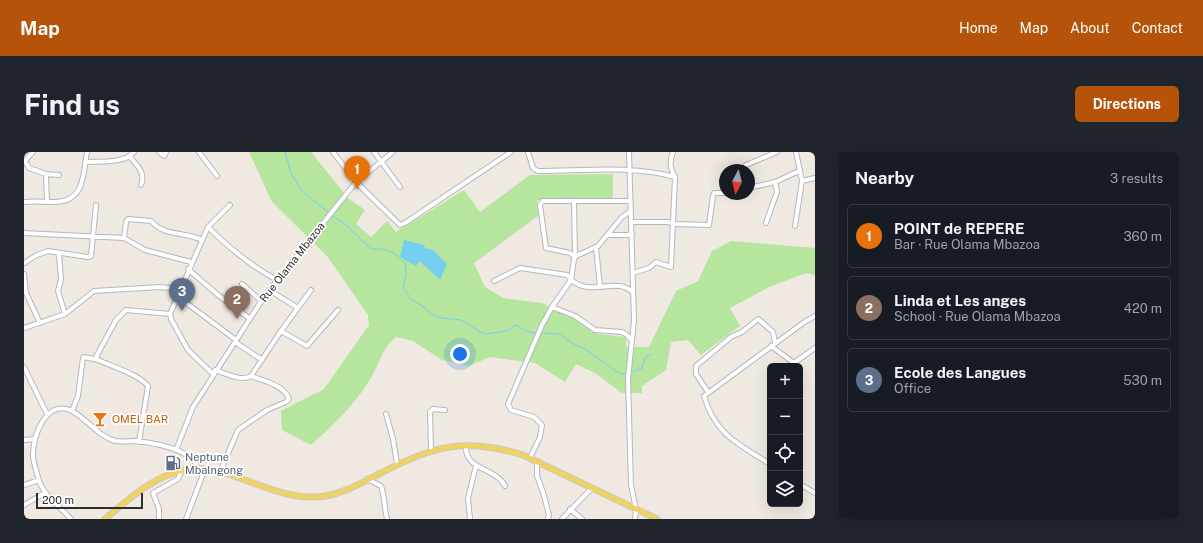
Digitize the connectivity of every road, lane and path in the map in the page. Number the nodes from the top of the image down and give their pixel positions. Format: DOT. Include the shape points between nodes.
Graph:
graph roads {
  1 [pos="33,152"];
  2 [pos="87,152"];
  3 [pos="134,152"];
  4 [pos="159,152"];
  5 [pos="166,152"];
  6 [pos="199,152"];
  7 [pos="333,152"];
  8 [pos="374,152"];
  9 [pos="393,152"];
  10 [pos="511,152"];
  11 [pos="528,152"];
  12 [pos="629,152"];
  13 [pos="673,152"];
  14 [pos="777,152"];
  15 [pos="796,152"];
  16 [pos="130,157"];
  17 [pos="382,161"];
  18 [pos="24,162"];
  19 [pos="85,162"];
  20 [pos="748,164"];
  21 [pos="629,171"];
  22 [pos="799,171"];
  23 [pos="46,174"];
  24 [pos="60,176"];
  25 [pos="217,176"];
  26 [pos="675,177"];
  27 [pos="815,178"];
  28 [pos="802,181"];
  29 [pos="356,182"];
  30 [pos="775,182"];
  31 [pos="142,185"];
  32 [pos="400,187"];
  33 [pos="755,187"];
  34 [pos="719,193"];
  35 [pos="574,201"];
  36 [pos="631,201"];
  37 [pos="24,202"];
  38 [pos="47,202"];
  39 [pos="96,205"];
  40 [pos="230,205"];
  41 [pos="631,211"];
  42 [pos="632,222"];
  43 [pos="672,223"];
  44 [pos="766,223"];
  45 [pos="795,226"];
  46 [pos="208,227"];
  47 [pos="24,233"];
  48 [pos="632,233"];
  49 [pos="607,235"];
  50 [pos="93,237"];
  51 [pos="124,238"];
  52 [pos="202,240"];
  53 [pos="596,248"];
  54 [pos="59,254"];
  55 [pos="575,257"];
  56 [pos="191,262"];
  57 [pos="24,263"];
  58 [pos="188,269"];
  59 [pos="633,273"];
  60 [pos="24,274"];
  61 [pos="277,280"];
  62 [pos="571,280"];
  63 [pos="494,281"];
  64 [pos="242,284"];
  65 [pos="600,287"];
  66 [pos="181,289"];
  67 [pos="269,290"];
  68 [pos="311,290"];
  69 [pos="632,292"];
  70 [pos="177,296"];
  71 [pos="261,301"];
  72 [pos="552,307"];
  73 [pos="298,308"];
  74 [pos="338,310"];
  75 [pos="66,314"];
  76 [pos="170,314"];
  77 [pos="815,316"];
  78 [pos="250,318"];
  79 [pos="40,323"];
  80 [pos="24,328"];
  81 [pos="280,331"];
  82 [pos="235,341"];
  83 [pos="632,341"];
  84 [pos="773,344"];
  85 [pos="815,348"];
  86 [pos="98,360"];
  87 [pos="262,360"];
  88 [pos="24,367"];
  89 [pos="214,372"];
  90 [pos="251,376"];
  91 [pos="708,392"];
  92 [pos="445,410"];
  93 [pos="72,411"];
  94 [pos="47,414"];
  95 [pos="386,414"];
  96 [pos="24,440"];
  97 [pos="35,440"];
  98 [pos="139,442"];
  99 [pos="466,445"];
  100 [pos="176,450"];
  101 [pos="431,450"];
  102 [pos="530,458"];
  103 [pos="537,461"];
  104 [pos="767,462"];
  105 [pos="397,464"];
  106 [pos="476,466"];
  107 [pos="198,468"];
  108 [pos="205,468"];
  109 [pos="183,470"];
  110 [pos="220,472"];
  111 [pos="367,479"];
  112 [pos="39,480"];
  113 [pos="24,485"];
  114 [pos="505,486"];
  115 [pos="803,486"];
  116 [pos="592,488"];
  117 [pos="45,492"];
  118 [pos="815,493"];
  119 [pos="24,504"];
  120 [pos="570,509"];
  121 [pos="636,509"];
  122 [pos="71,519"];
  123 [pos="105,519"];
  124 [pos="159,519"];
  125 [pos="186,519"];
  126 [pos="387,519"];
  127 [pos="470,519"];
  128 [pos="548,519"];
  129 [pos="562,519"];
  130 [pos="582,519"];
  131 [pos="635,519"];
  132 [pos="657,519"];
  1 -- 18 [label="street"];
  2 -- 19 [label="street"];
  3 -- 16 [label="street"];
  4 -- 5 [label="street" via="165,156"];
  6 -- 25 [label="street"];
  7 -- 29 [label="street"];
  8 -- 17 [label="street"];
  9 -- 17 [label="street, Rue Olama Mbazoa"];
  10 -- 29 [label="street" via="400,224"];
  11 -- 21 [label="street" via="533,168 538,171"];
  12 -- 21 [label="street"];
  13 -- 26 [label="street" via="670,169"];
  14 -- 20 [label="street"];
  15 -- 22 [label="street"];
  16 -- 19 [label="street"];
  16 -- 31 [label="street" via="143,172"];
  17 -- 29 [label="street, Rue Olama Mbazoa"];
  17 -- 32 [label="street"];
  18 -- 23 [label="street" via="29,168"];
  19 -- 38 [label="street" via="81,184 73,197 64,201"];
  21 -- 26 [label="street"];
  21 -- 36 [label="street"];
  22 -- 28 [label="street"];
  22 -- 30 [label="street"];
  23 -- 24 [label="street"];
  23 -- 38 [label="street"];
  26 -- 43 [label="street"];
  27 -- 28 [label="street"];
  28 -- 45 [label="street"];
  29 -- 61 [label="street, Rue Olama Mbazoa"];
  30 -- 33 [label="street"];
  30 -- 44 [label="street" via="776,192"];
  34 -- 43 [label="street" via="714,193 713,196 709,225"];
  35 -- 36 [label="street"];
  35 -- 55 [label="street"];
  35 -- 55 [label="street" via="543,201 540,205 546,248 570,253"];
  36 -- 41 [label="street"];
  37 -- 38 [label="street"];
  39 -- 50 [label="street"];
  40 -- 46 [label="street"];
  41 -- 42 [label="street"];
  41 -- 49 [label="street" via="622,217"];
  42 -- 43 [label="street"];
  42 -- 48 [label="street"];
  43 -- 59 [label="street" via="671,267 656,262 649,268"];
  46 -- 52 [label="street"];
  46 -- 61 [label="street" via="257,270"];
  47 -- 50 [label="street"];
  48 -- 49 [label="street"];
  48 -- 59 [label="street"];
  49 -- 53 [label="street"];
  50 -- 51 [label="street"];
  50 -- 54 [label="street" via="91,256"];
  51 -- 52 [label="street" via="128,219 151,221 157,228"];
  51 -- 56 [label="street" via="145,250"];
  52 -- 56 [label="street"];
  53 -- 55 [label="street"];
  53 -- 65 [label="street"];
  54 -- 57 [label="street" via="45,252"];
  54 -- 75 [label="street" via="61,279 58,291"];
  55 -- 62 [label="street"];
  56 -- 58 [label="street"];
  58 -- 66 [label="street"];
  58 -- 78 [label="street"];
  59 -- 69 [label="street"];
  60 -- 79 [label="street" via="26,293"];
  61 -- 67 [label="street, Rue Olama Mbazoa"];
  62 -- 63 [label="street" via="567,275 520,268"];
  62 -- 65 [label="street" via="588,288"];
  62 -- 72 [label="street"];
  64 -- 71 [label="street"];
  65 -- 69 [label="street" via="624,287"];
  66 -- 70 [label="street"];
  66 -- 75 [label="street" via="160,287 94,291"];
  67 -- 71 [label="street, Rue Olama Mbazoa"];
  67 -- 73 [label="street"];
  68 -- 73 [label="street"];
  69 -- 83 [label="street"];
  70 -- 76 [label="street"];
  70 -- 82 [label="street"];
  71 -- 78 [label="street, Rue Olama Mbazoa"];
  72 -- 83 [label="street" via="575,316 595,330 627,334"];
  72 -- 102 [label="street" via="542,324 508,404 511,410 534,417 542,425 540,437"];
  73 -- 81 [label="street"];
  74 -- 81 [label="street" via="307,346"];
  75 -- 79 [label="street"];
  76 -- 86 [label="street" via="126,310 116,320 98,352"];
  76 -- 89 [label="street" via="188,350"];
  77 -- 84 [label="street"];
  78 -- 82 [label="street, Rue Olama Mbazoa"];
  79 -- 80 [label="street"];
  81 -- 87 [label="street"];
  82 -- 87 [label="street"];
  82 -- 89 [label="street, Rue Olama Mbazoa"];
  83 -- 121 [label="street" via="628,379 631,485"];
  84 -- 85 [label="street" via="794,363"];
  84 -- 91 [label="street"];
  84 -- 91 [label="street" via="773,332 758,320 731,337 696,366 696,374"];
  86 -- 93 [label="street" via="83,358 78,396"];
  86 -- 98 [label="street" via="128,373 148,386"];
  87 -- 90 [label="street"];
  88 -- 94 [label="street"];
  89 -- 90 [label="street" via="239,378"];
  89 -- 100 [label="street, Rue Olama Mbazoa" via="191,411"];
  90 -- 110 [label="street" via="279,387 287,393 289,400 252,418 238,430"];
  91 -- 104 [label="street" via="704,396 708,410 730,439"];
  92 -- 101 [label="street" via="433,409 430,412"];
  93 -- 94 [label="street" via="61,409"];
  93 -- 98 [label="street" via="115,441"];
  94 -- 97 [label="street"];
  95 -- 105 [label="street"];
  96 -- 97 [label="street"];
  97 -- 112 [label="street" via="33,457"];
  98 -- 100 [label="street" via="160,444"];
  99 -- 101 [label="main road"];
  99 -- 102 [label="main road" via="508,450"];
  99 -- 106 [label="street" via="466,453"];
  100 -- 107 [label="street" via="193,460"];
  101 -- 105 [label="main road"];
  102 -- 103 [label="main road"];
  103 -- 116 [label="main road"];
  103 -- 128 [label="street" via="537,476 549,514"];
  105 -- 111 [label="main road"];
  106 -- 114 [label="street" via="500,480"];
  106 -- 127 [label="street" via="468,498"];
  107 -- 108 [label="main road"];
  107 -- 109 [label="main road"];
  108 -- 110 [label="main road"];
  108 -- 125 [label="street"];
  109 -- 123 [label="main road" via="158,478 145,486"];
  109 -- 124 [label="street" via="178,479 153,493 159,509"];
  110 -- 111 [label="main road" via="271,491 312,497 331,494"];
  111 -- 126 [label="street" via="381,486"];
  112 -- 113 [label="street"];
  112 -- 117 [label="street"];
  115 -- 118 [label="street"];
  116 -- 120 [label="street"];
  116 -- 121 [label="main road"];
  117 -- 119 [label="street"];
  117 -- 122 [label="street"];
  120 -- 129 [label="street"];
  120 -- 130 [label="street"];
  121 -- 131 [label="street"];
  121 -- 132 [label="main road"];
}
